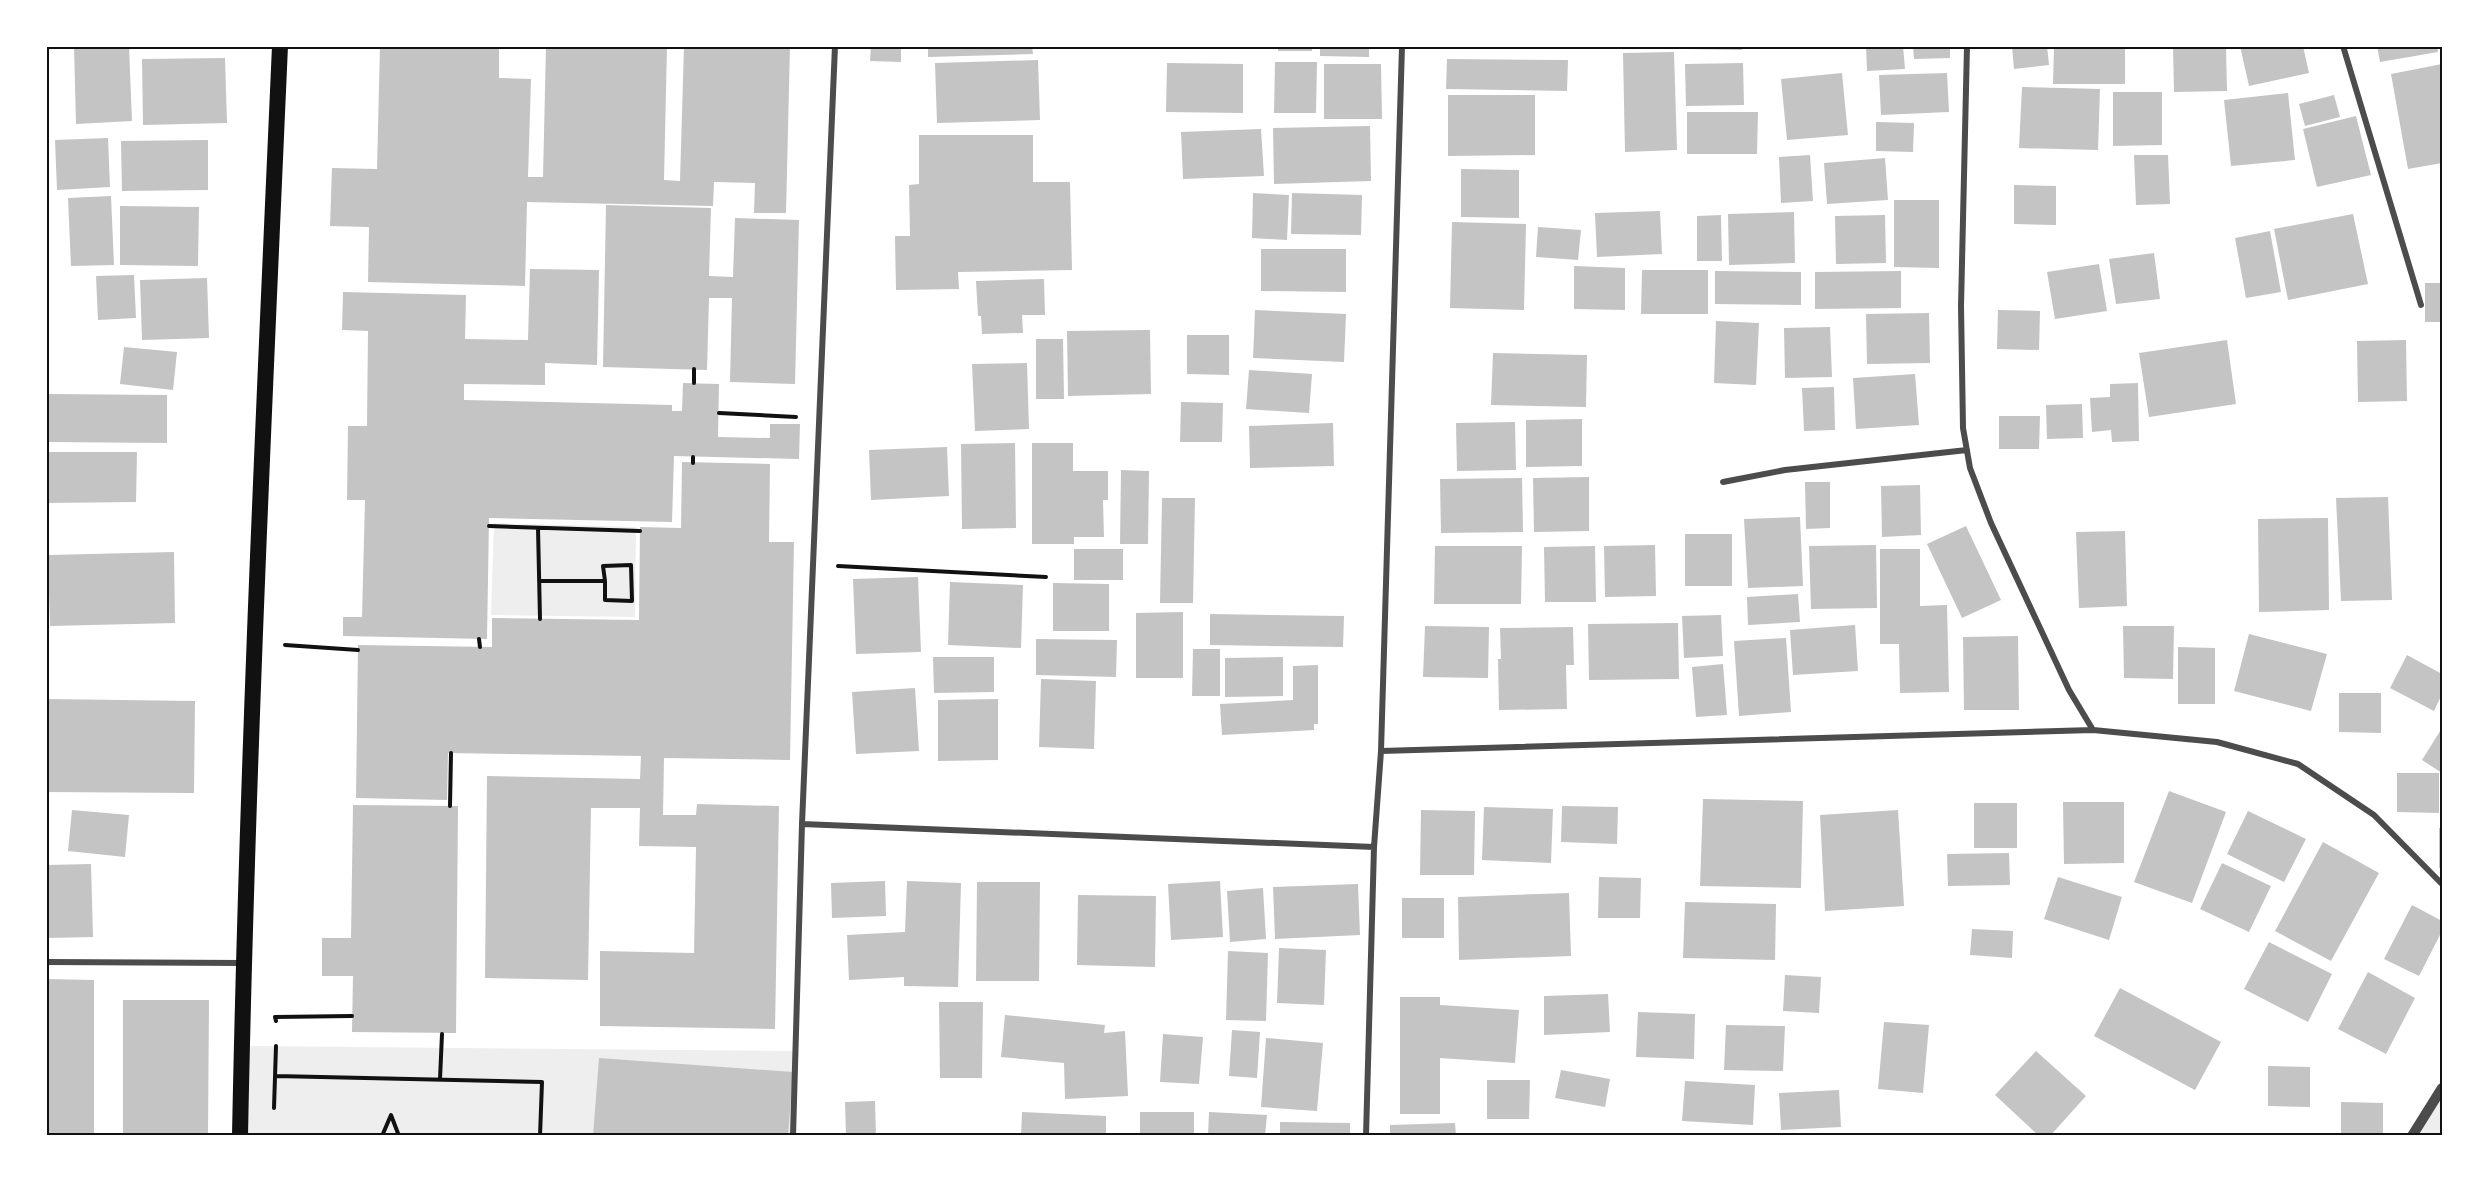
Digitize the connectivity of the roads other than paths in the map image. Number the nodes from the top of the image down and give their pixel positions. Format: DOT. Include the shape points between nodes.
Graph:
graph roads {
  1 [pos="280,46"];
  2 [pos="835,46"];
  3 [pos="1402,46"];
  4 [pos="1967,46"];
  5 [pos="2343,46"];
  6 [pos="2421,305"];
  7 [pos="1966,450"];
  8 [pos="1723,482"];
  9 [pos="2093,730"];
  10 [pos="1381,751"];
  11 [pos="802,824"];
  12 [pos="1374,847"];
  13 [pos="2442,884"];
  14 [pos="46,962"];
  15 [pos="243,963"];
  16 [pos="2442,1088"];
  17 [pos="240,1136"];
  18 [pos="793,1136"];
  19 [pos="1366,1136"];
  20 [pos="2412,1136"];
  1 -- 15 [label="highway"];
  2 -- 11 [label="street"];
  3 -- 10 [label="street"];
  4 -- 7 [label="street" via="1961,306"];
  5 -- 6 [label="street"];
  7 -- 8 [label="street" via="1785,470"];
  7 -- 9 [label="street" via="1991,523 2069,690"];
  9 -- 10 [label="street"];
  9 -- 13 [label="street" via="2217,742 2298,764 2374,815"];
  10 -- 12 [label="street"];
  11 -- 12 [label="street"];
  11 -- 18 [label="street"];
  12 -- 19 [label="street"];
  14 -- 15 [label="street"];
  15 -- 17 [label="highway"];
  16 -- 20 [label="street"];
}
